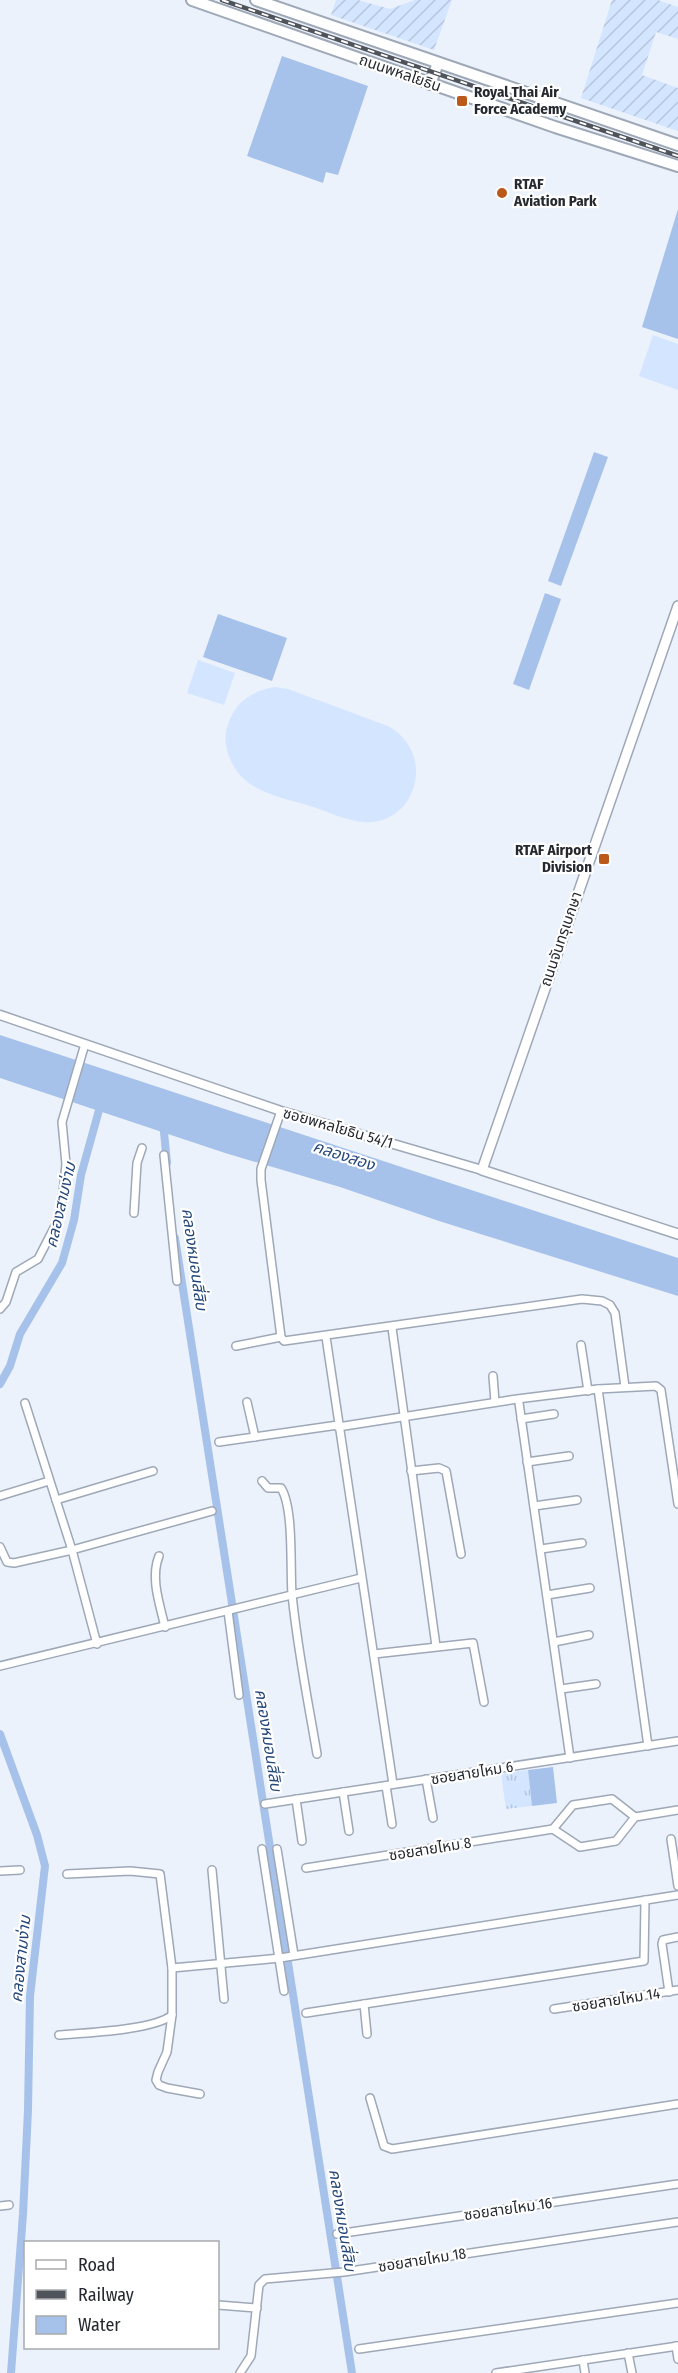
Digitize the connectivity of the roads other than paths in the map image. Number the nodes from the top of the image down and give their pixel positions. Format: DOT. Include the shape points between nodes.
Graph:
graph roads {
  1 [pos="192,0"];
  2 [pos="256,0"];
  3 [pos="438,63"];
  4 [pos="430,84"];
  5 [pos="678,145"];
  6 [pos="678,166"];
  7 [pos="678,606"];
  8 [pos="0,1015"];
  9 [pos="85,1044"];
  10 [pos="281,1111"];
  11 [pos="142,1148"];
  12 [pos="164,1155"];
  13 [pos="482,1170"];
  14 [pos="134,1213"];
  15 [pos="678,1234"];
  16 [pos="177,1281"];
  17 [pos="0,1309"];
  18 [pos="392,1328"];
  19 [pos="281,1337"];
  20 [pos="326,1337"];
  21 [pos="581,1345"];
  22 [pos="236,1346"];
  23 [pos="493,1376"];
  24 [pos="625,1387"];
  25 [pos="598,1389"];
  26 [pos="588,1391"];
  27 [pos="247,1402"];
  28 [pos="495,1402"];
  29 [pos="25,1403"];
  30 [pos="519,1403"];
  31 [pos="554,1414"];
  32 [pos="404,1416"];
  33 [pos="521,1419"];
  34 [pos="338,1426"];
  35 [pos="255,1437"];
  36 [pos="219,1442"];
  37 [pos="569,1456"];
  38 [pos="528,1462"];
  39 [pos="153,1471"];
  40 [pos="411,1471"];
  41 [pos="50,1481"];
  42 [pos="262,1481"];
  43 [pos="0,1496"];
  44 [pos="56,1500"];
  45 [pos="577,1500"];
  46 [pos="678,1504"];
  47 [pos="534,1506"];
  48 [pos="212,1510"];
  49 [pos="582,1543"];
  50 [pos="0,1547"];
  51 [pos="541,1549"];
  52 [pos="72,1550"];
  53 [pos="461,1554"];
  54 [pos="159,1556"];
  55 [pos="362,1578"];
  56 [pos="590,1588"];
  57 [pos="292,1594"];
  58 [pos="547,1595"];
  59 [pos="230,1610"];
  60 [pos="165,1627"];
  61 [pos="589,1635"];
  62 [pos="554,1642"];
  63 [pos="97,1644"];
  64 [pos="436,1646"];
  65 [pos="374,1654"];
  66 [pos="0,1666"];
  67 [pos="596,1684"];
  68 [pos="561,1689"];
  69 [pos="239,1695"];
  70 [pos="484,1702"];
  71 [pos="678,1741"];
  72 [pos="648,1746"];
  73 [pos="316,1754"];
  74 [pos="570,1758"];
  75 [pos="426,1779"];
  76 [pos="390,1785"];
  77 [pos="343,1792"];
  78 [pos="296,1799"];
  79 [pos="265,1804"];
  80 [pos="678,1810"];
  81 [pos="635,1817"];
  82 [pos="433,1818"];
  83 [pos="392,1824"];
  84 [pos="554,1829"];
  85 [pos="349,1831"];
  86 [pos="671,1839"];
  87 [pos="302,1841"];
  88 [pos="262,1849"];
  89 [pos="277,1849"];
  90 [pos="306,1868"];
  91 [pos="20,1870"];
  92 [pos="212,1870"];
  93 [pos="0,1871"];
  94 [pos="67,1874"];
  95 [pos="678,1886"];
  96 [pos="678,1895"];
  97 [pos="645,1900"];
  98 [pos="678,1937"];
  99 [pos="292,1956"];
  100 [pos="279,1958"];
  101 [pos="219,1964"];
  102 [pos="172,1968"];
  103 [pos="678,1990"];
  104 [pos="284,1991"];
  105 [pos="669,1992"];
  106 [pos="224,1999"];
  107 [pos="364,2004"];
  108 [pos="554,2009"];
  109 [pos="306,2013"];
  110 [pos="172,2016"];
  111 [pos="367,2034"];
  112 [pos="59,2035"];
  113 [pos="200,2094"];
  114 [pos="370,2098"];
  115 [pos="678,2104"];
  116 [pos="678,2184"];
  117 [pos="9,2205"];
  118 [pos="0,2206"];
  119 [pos="678,2222"];
  120 [pos="337,2234"];
  121 [pos="678,2303"];
  122 [pos="219,2305"];
  123 [pos="257,2308"];
  124 [pos="677,2346"];
  125 [pos="359,2349"];
  126 [pos="628,2354"];
  127 [pos="678,2359"];
  128 [pos="583,2360"];
  129 [pos="539,2370"];
  130 [pos="240,2373"];
  131 [pos="496,2373"];
  132 [pos="585,2373"];
  133 [pos="632,2373"];
  1 -- 4 [label="main road, ถนนพหลโยธิน"];
  2 -- 3 [label="main road, ถนนพหลโยธิน"];
  3 -- 4 [label="main road"];
  3 -- 5 [label="main road, ถนนพหลโยธิน"];
  4 -- 6 [label="main road, ถนนพหลโยธิน"];
  7 -- 13 [label="main road, ถนนจันทรุเบกษา"];
  8 -- 9 [label="street, ซอยพหลโยธิน 54/1"];
  9 -- 10 [label="street, ซอยพหลโยธิน 54/1"];
  9 -- 17 [label="street" via="62,1122 66,1164 63,1203 38,1260 16,1272"];
  10 -- 13 [label="street, ซอยพหลโยธิน 54/1"];
  10 -- 19 [label="street" via="261,1169"];
  11 -- 14 [label="street" via="137,1162"];
  12 -- 16 [label="street"];
  13 -- 15 [label="main road, ซอยพหลโยธิน 54/1"];
  18 -- 20 [label="street"];
  18 -- 24 [label="street" via="530,1306 597,1300 610,1305 615,1313"];
  18 -- 32 [label="street"];
  19 -- 20 [label="street" via="287,1342"];
  19 -- 22 [label="street"];
  20 -- 34 [label="street"];
  21 -- 26 [label="street"];
  23 -- 28 [label="street"];
  24 -- 25 [label="street"];
  24 -- 46 [label="street" via="656,1386 661,1390"];
  25 -- 26 [label="street"];
  25 -- 72 [label="street"];
  26 -- 28 [label="street"];
  27 -- 35 [label="street"];
  28 -- 32 [label="street"];
  29 -- 41 [label="street"];
  30 -- 33 [label="street"];
  31 -- 33 [label="street"];
  32 -- 34 [label="street"];
  32 -- 40 [label="street"];
  33 -- 38 [label="street"];
  34 -- 35 [label="street"];
  34 -- 55 [label="street"];
  35 -- 36 [label="street"];
  37 -- 38 [label="street"];
  38 -- 47 [label="street"];
  39 -- 44 [label="street"];
  40 -- 53 [label="street" via="446,1471"];
  40 -- 64 [label="street"];
  41 -- 43 [label="street"];
  41 -- 44 [label="street"];
  42 -- 57 [label="street" via="264,1486 284,1491"];
  44 -- 52 [label="street"];
  45 -- 47 [label="street"];
  47 -- 51 [label="street"];
  48 -- 52 [label="street"];
  49 -- 51 [label="street"];
  50 -- 52 [label="street" via="10,1563"];
  51 -- 58 [label="street"];
  52 -- 63 [label="street"];
  54 -- 60 [label="street" via="155,1564 156,1581"];
  55 -- 57 [label="street"];
  55 -- 65 [label="street"];
  56 -- 58 [label="street"];
  57 -- 59 [label="street"];
  57 -- 73 [label="street"];
  58 -- 62 [label="street"];
  59 -- 60 [label="street"];
  59 -- 69 [label="street"];
  60 -- 63 [label="street"];
  61 -- 62 [label="street"];
  62 -- 68 [label="street"];
  63 -- 66 [label="street"];
  64 -- 65 [label="street"];
  64 -- 70 [label="street" via="473,1643"];
  65 -- 76 [label="street"];
  67 -- 68 [label="street"];
  68 -- 74 [label="street"];
  71 -- 72 [label="street, ซอยสายไหม 6"];
  72 -- 74 [label="street, ซอยสายไหม 6"];
  74 -- 75 [label="street, ซอยสายไหม 6"];
  75 -- 76 [label="street, ซอยสายไหม 6"];
  75 -- 82 [label="street"];
  76 -- 77 [label="street, ซอยสายไหม 6"];
  76 -- 83 [label="street"];
  77 -- 78 [label="street, ซอยสายไหม 6"];
  77 -- 85 [label="street"];
  78 -- 79 [label="street, ซอยสายไหม 6"];
  78 -- 87 [label="street"];
  80 -- 81 [label="street"];
  81 -- 84 [label="street" via="616,1841 580,1847"];
  81 -- 84 [label="street" via="612,1799 573,1805"];
  84 -- 90 [label="street, ซอยสายไหม 8"];
  86 -- 95 [label="street"];
  88 -- 100 [label="street"];
  89 -- 99 [label="street"];
  91 -- 93 [label="street"];
  92 -- 101 [label="street"];
  94 -- 102 [label="street" via="160,1874"];
  96 -- 97 [label="street"];
  97 -- 99 [label="street"];
  97 -- 107 [label="street" via="644,1961"];
  98 -- 105 [label="street" via="663,1940 662,1944"];
  99 -- 100 [label="street"];
  100 -- 101 [label="street"];
  100 -- 104 [label="street"];
  101 -- 102 [label="street"];
  101 -- 106 [label="street"];
  102 -- 110 [label="street"];
  103 -- 105 [label="street, ซอยสายไหม 14"];
  105 -- 108 [label="street, ซอยสายไหม 14"];
  107 -- 109 [label="street"];
  107 -- 111 [label="street"];
  110 -- 112 [label="street" via="128,2028"];
  110 -- 113 [label="street" via="167,2052 156,2080 167,2088"];
  114 -- 115 [label="street" via="384,2146 392,2149"];
  116 -- 120 [label="street, ซอยสายไหม 16"];
  117 -- 118 [label="street"];
  119 -- 123 [label="street, ซอยสายไหม 18" via="344,2272 263,2280"];
  121 -- 125 [label="street"];
  122 -- 123 [label="street"];
  123 -- 130 [label="street, ซอยสายไหม 18" via="250,2360"];
  124 -- 126 [label="street"];
  124 -- 127 [label="street"];
  126 -- 128 [label="street"];
  126 -- 133 [label="street"];
  128 -- 129 [label="street"];
  128 -- 132 [label="street"];
  129 -- 131 [label="street"];
}
